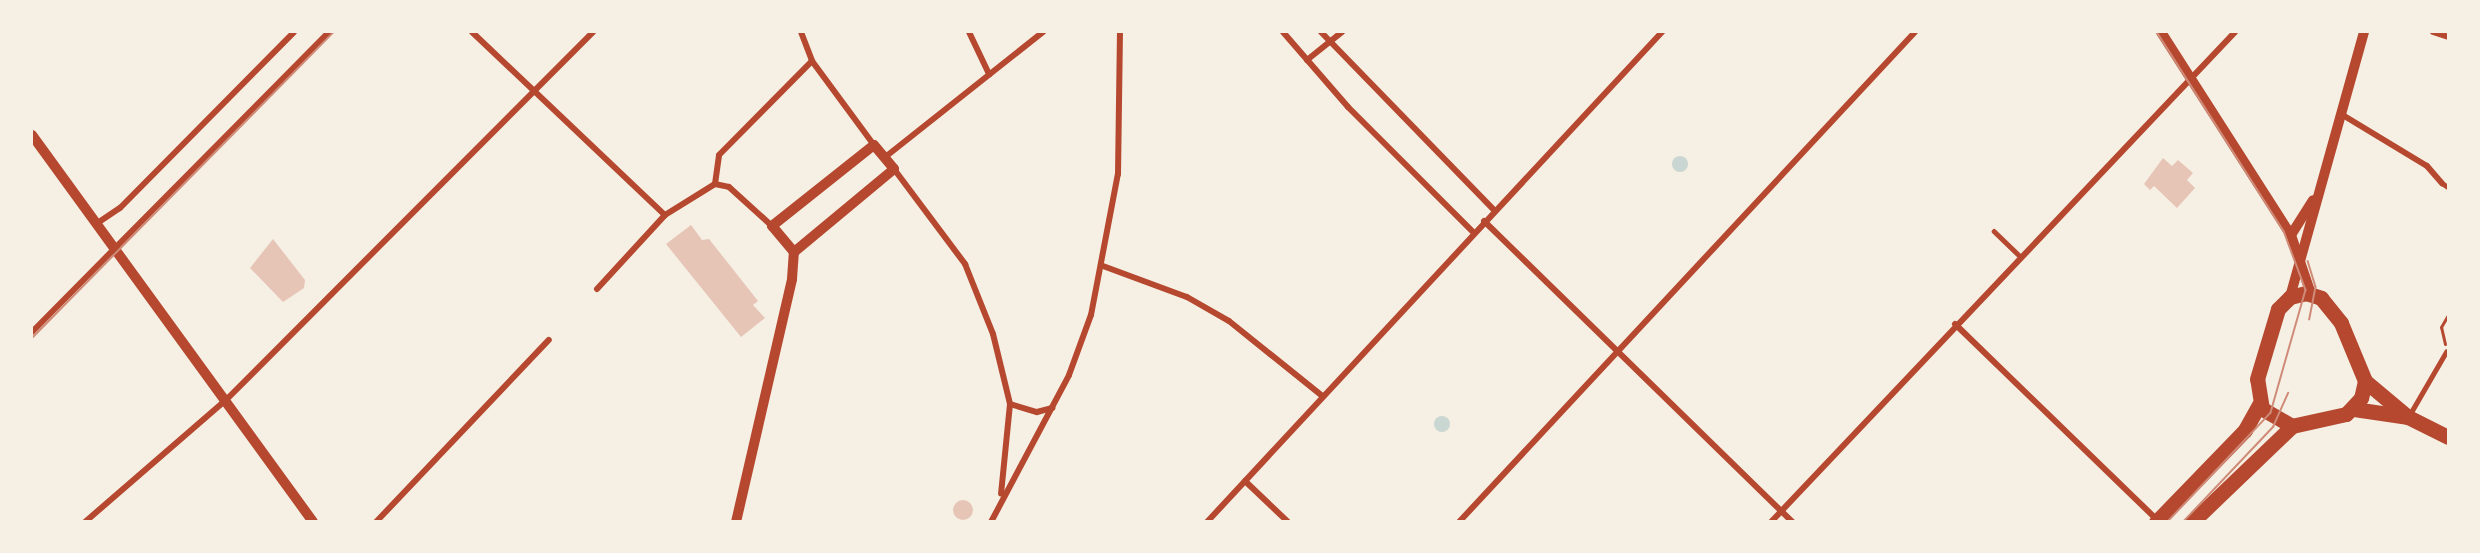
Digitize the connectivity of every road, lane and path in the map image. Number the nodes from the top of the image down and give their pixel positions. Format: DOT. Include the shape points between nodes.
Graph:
graph roads {
  1 [pos="294,32"];
  2 [pos="329,32"];
  3 [pos="472,32"];
  4 [pos="593,32"];
  5 [pos="801,32"];
  6 [pos="969,32"];
  7 [pos="1042,32"];
  8 [pos="1120,32"];
  9 [pos="1283,32"];
  10 [pos="1321,32"];
  11 [pos="1342,32"];
  12 [pos="1662,32"];
  13 [pos="1915,32"];
  14 [pos="2161,32"];
  15 [pos="2235,32"];
  16 [pos="2364,32"];
  17 [pos="2433,32"];
  18 [pos="2448,37"];
  19 [pos="1330,42"];
  20 [pos="1307,60"];
  21 [pos="812,61"];
  22 [pos="989,74"];
  23 [pos="2190,76"];
  24 [pos="534,92"];
  25 [pos="2340,113"];
  26 [pos="32,135"];
  27 [pos="874,145"];
  28 [pos="885,158"];
  29 [pos="894,170"];
  30 [pos="715,184"];
  31 [pos="2445,185"];
  32 [pos="2313,201"];
  33 [pos="1494,210"];
  34 [pos="665,215"];
  35 [pos="1484,221"];
  36 [pos="99,222"];
  37 [pos="772,226"];
  38 [pos="1994,231"];
  39 [pos="1473,232"];
  40 [pos="2291,235"];
  41 [pos="118,247"];
  42 [pos="794,252"];
  43 [pos="2301,254"];
  44 [pos="2020,256"];
  45 [pos="1103,266"];
  46 [pos="597,289"];
  47 [pos="2311,294"];
  48 [pos="2290,297"];
  49 [pos="2448,315"];
  50 [pos="1955,324"];
  51 [pos="32,332"];
  52 [pos="549,340"];
  53 [pos="1616,351"];
  54 [pos="2446,352"];
  55 [pos="2365,381"];
  56 [pos="1322,395"];
  57 [pos="226,400"];
  58 [pos="1010,404"];
  59 [pos="2259,405"];
  60 [pos="1052,408"];
  61 [pos="2354,409"];
  62 [pos="2408,417"];
  63 [pos="2292,426"];
  64 [pos="2448,436"];
  65 [pos="1245,481"];
  66 [pos="1001,496"];
  67 [pos="1781,511"];
  68 [pos="2157,521"];
  69 [pos="85,522"];
  70 [pos="313,522"];
  71 [pos="376,522"];
  72 [pos="736,522"];
  73 [pos="991,522"];
  74 [pos="1207,522"];
  75 [pos="1288,522"];
  76 [pos="1459,522"];
  77 [pos="1771,522"];
  78 [pos="1792,522"];
  79 [pos="2192,522"];
  1 -- 36 [label="street" via="120,208"];
  2 -- 41 [label="street"];
  3 -- 24 [label="street"];
  4 -- 24 [label="street"];
  5 -- 21 [label="street"];
  6 -- 22 [label="street"];
  7 -- 22 [label="street"];
  8 -- 45 [label="street" via="1118,174"];
  9 -- 20 [label="street"];
  10 -- 19 [label="street"];
  11 -- 19 [label="street"];
  12 -- 33 [label="street"];
  13 -- 53 [label="street"];
  14 -- 23 [label="street"];
  15 -- 23 [label="street"];
  16 -- 25 [label="street"];
  17 -- 18 [label="street"];
  19 -- 20 [label="street"];
  19 -- 33 [label="street"];
  20 -- 39 [label="street"];
  21 -- 27 [label="street"];
  21 -- 30 [label="street" via="719,155"];
  22 -- 28 [label="street"];
  23 -- 40 [label="street"];
  23 -- 44 [label="street"];
  24 -- 34 [label="street"];
  24 -- 57 [label="street"];
  25 -- 31 [label="street" via="2427,166"];
  25 -- 32 [label="street"];
  26 -- 36 [label="street"];
  27 -- 28 [label="street"];
  27 -- 37 [label="street"];
  28 -- 29 [label="street"];
  29 -- 42 [label="street"];
  29 -- 58 [label="street" via="965,264 993,334"];
  30 -- 34 [label="street"];
  30 -- 37 [label="street" via="729,187"];
  32 -- 40 [label="street"];
  32 -- 43 [label="street"];
  33 -- 35 [label="street"];
  34 -- 46 [label="street"];
  35 -- 39 [label="street"];
  35 -- 53 [label="street"];
  36 -- 41 [label="street"];
  37 -- 42 [label="street"];
  38 -- 44 [label="lane"];
  39 -- 56 [label="street"];
  40 -- 43 [label="street"];
  41 -- 51 [label="street"];
  41 -- 57 [label="street"];
  42 -- 72 [label="street"];
  43 -- 47 [label="street"];
  43 -- 48 [label="street"];
  44 -- 50 [label="street"];
  45 -- 56 [label="street" via="1187,297 1229,321"];
  45 -- 60 [label="street" via="1082,343"];
  47 -- 48 [label="main road"];
  47 -- 55 [label="main road" via="2328,305 2354,343"];
  48 -- 59 [label="main road" via="2278,309 2264,347 2257,380"];
  49 -- 54 [label="path" via="2440,327"];
  50 -- 67 [label="street"];
  50 -- 68 [label="street"];
  52 -- 71 [label="street"];
  53 -- 67 [label="street"];
  53 -- 76 [label="street"];
  54 -- 62 [label="lane"];
  55 -- 61 [label="main road"];
  55 -- 62 [label="main road"];
  56 -- 65 [label="street"];
  57 -- 69 [label="street"];
  57 -- 70 [label="street"];
  58 -- 60 [label="street" via="1037,412"];
  58 -- 66 [label="street"];
  59 -- 63 [label="main road" via="2273,419"];
  59 -- 68 [label="main road" via="2245,430"];
  60 -- 66 [label="street"];
  61 -- 62 [label="main road"];
  61 -- 63 [label="main road" via="2322,424"];
  62 -- 64 [label="main road"];
  63 -- 79 [label="main road"];
  65 -- 74 [label="street"];
  65 -- 75 [label="street"];
  66 -- 73 [label="street"];
  67 -- 77 [label="street"];
  67 -- 78 [label="street"];
}
